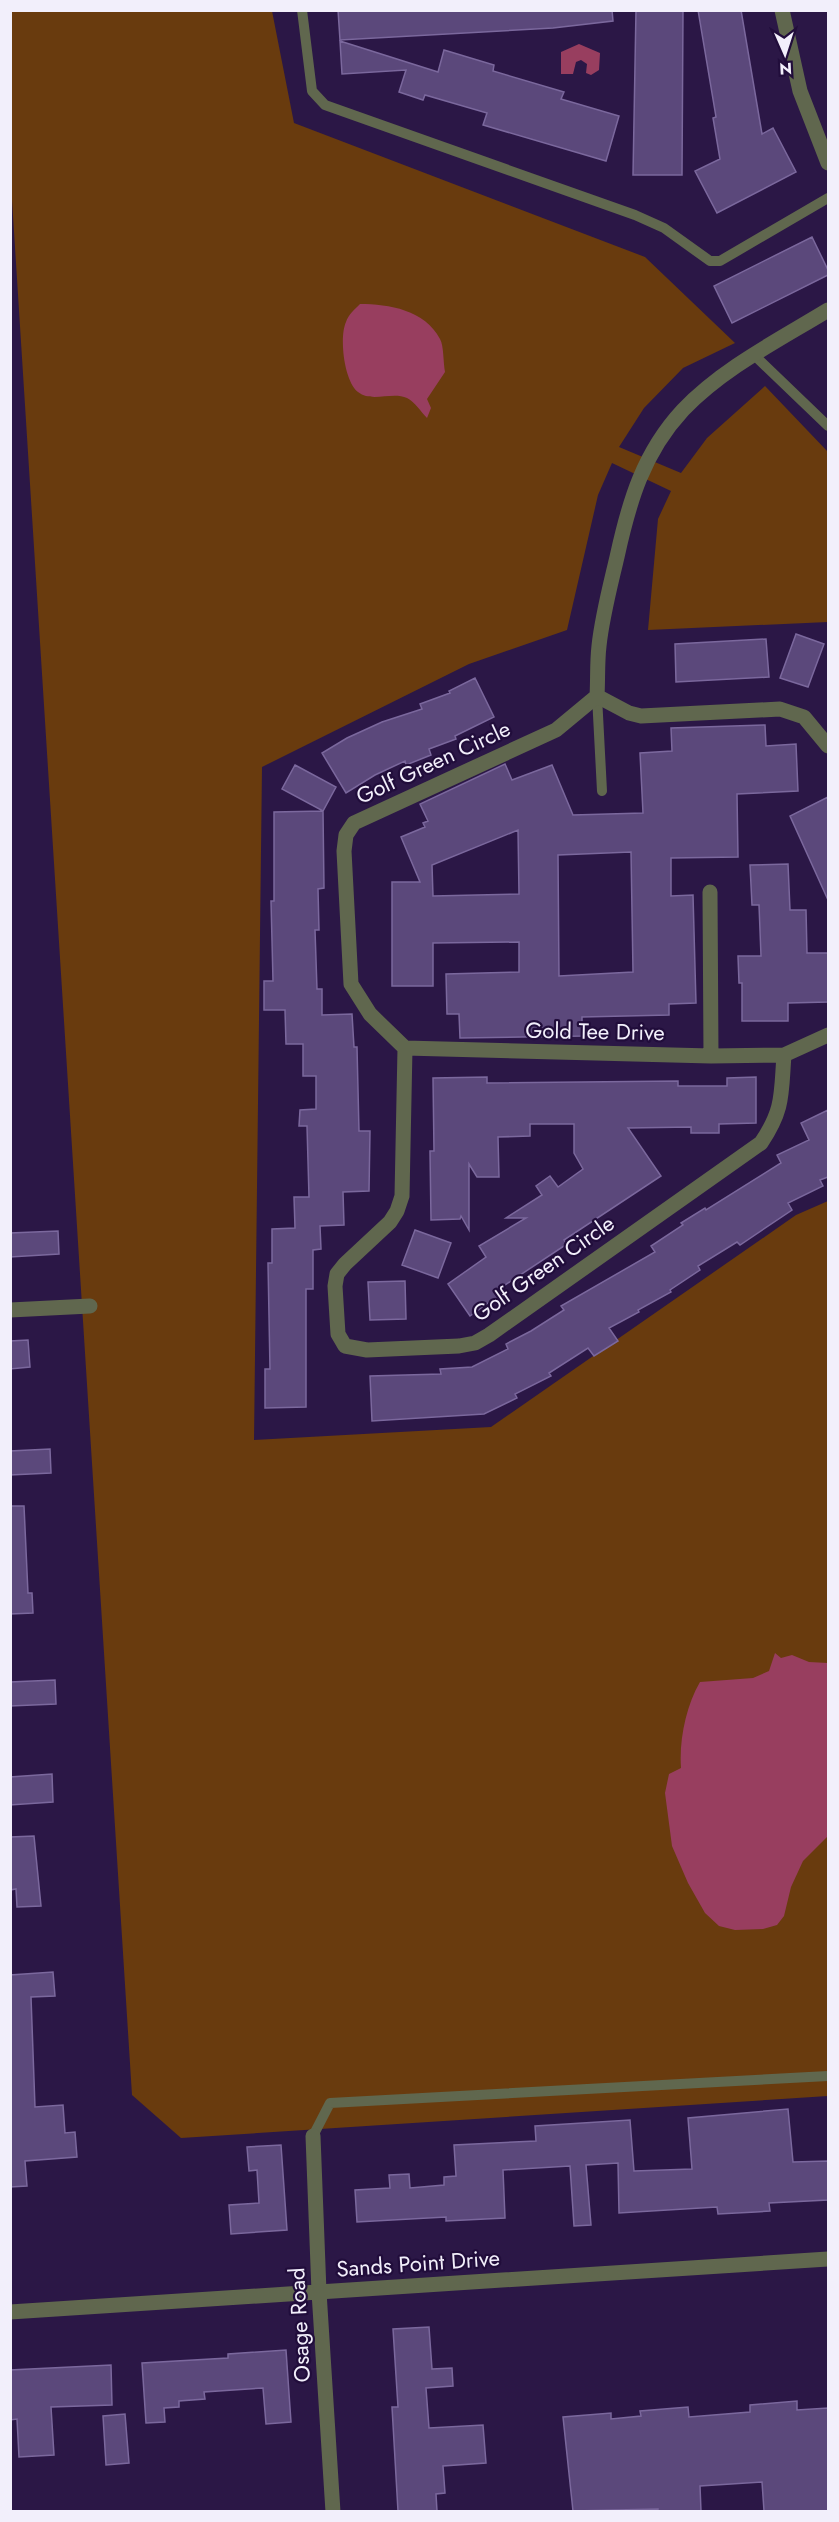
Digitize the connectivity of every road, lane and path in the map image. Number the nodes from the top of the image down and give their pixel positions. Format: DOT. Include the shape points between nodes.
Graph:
graph roads {
  1 [pos="302,10"];
  2 [pos="782,10"];
  3 [pos="828,163"];
  4 [pos="828,198"];
  5 [pos="828,310"];
  6 [pos="754,355"];
  7 [pos="828,426"];
  8 [pos="597,696"];
  9 [pos="828,746"];
  10 [pos="602,791"];
  11 [pos="710,892"];
  12 [pos="828,1035"];
  13 [pos="405,1048"];
  14 [pos="784,1055"];
  15 [pos="711,1056"];
  16 [pos="90,1306"];
  17 [pos="10,1310"];
  18 [pos="828,2076"];
  19 [pos="313,2136"];
  20 [pos="828,2259"];
  21 [pos="319,2292"];
  22 [pos="10,2312"];
  23 [pos="333,2511"];
  1 -- 4 [label="lane" via="312,91 325,105 634,215 664,228 710,261 720,261"];
  2 -- 3 [label="street" via="800,91"];
  5 -- 6 [label="street"];
  6 -- 7 [label="lane"];
  6 -- 8 [label="street" via="683,410 665,433 637,484 609,591 599,646"];
  8 -- 9 [label="street" via="641,716 780,709 804,717"];
  8 -- 10 [label="lane"];
  8 -- 13 [label="street, Golf Green Circle" via="556,730 354,823 346,835 351,984 370,1014"];
  11 -- 15 [label="street"];
  12 -- 14 [label="street"];
  13 -- 14 [label="street, Golf Green Circle" via="402,1196 390,1222 345,1264 337,1274 335,1286 338,1334 345,1346 367,1350 475,1343 761,1143 781,1104"];
  13 -- 15 [label="street, Gold Tee Drive"];
  14 -- 15 [label="street, Gold Tee Drive"];
  16 -- 17 [label="street"];
  18 -- 19 [label="lane" via="330,2103"];
  19 -- 21 [label="street, Osage Road"];
  20 -- 21 [label="street, Sands Point Drive"];
  21 -- 22 [label="street, Sands Point Drive"];
  21 -- 23 [label="street, Osage Road"];
}
